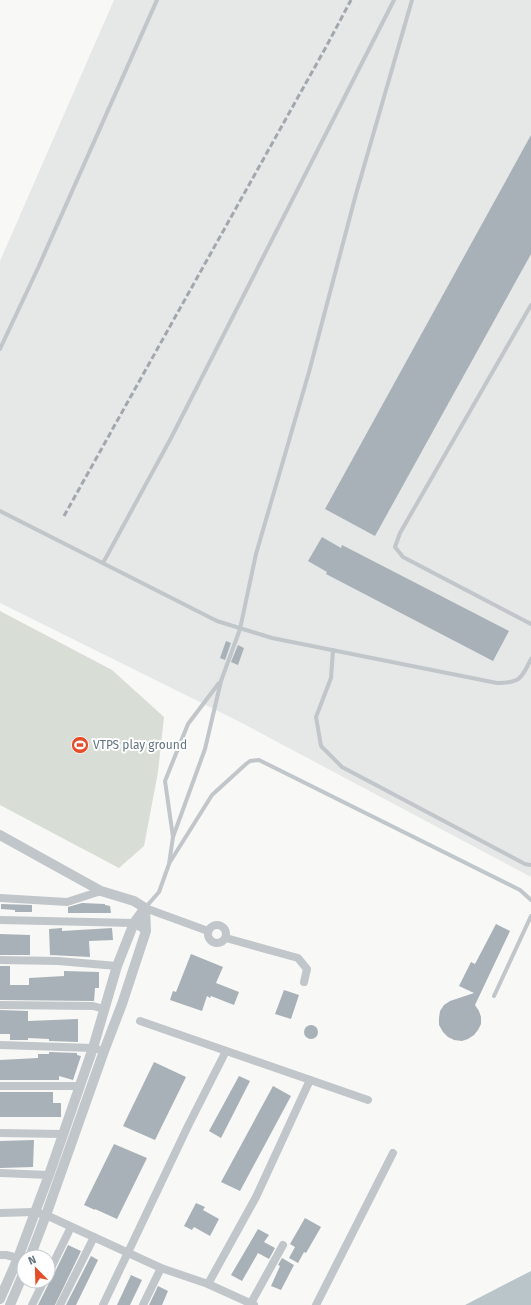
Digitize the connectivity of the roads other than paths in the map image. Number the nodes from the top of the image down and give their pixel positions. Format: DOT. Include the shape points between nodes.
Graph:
graph roads {
  1 [pos="157,0"];
  2 [pos="394,0"];
  3 [pos="412,0"];
  4 [pos="531,305"];
  5 [pos="0,349"];
  6 [pos="0,511"];
  7 [pos="103,563"];
  8 [pos="531,624"];
  9 [pos="240,629"];
  10 [pos="333,650"];
  11 [pos="531,659"];
  12 [pos="221,681"];
  13 [pos="0,835"];
  14 [pos="173,837"];
  15 [pos="169,864"];
  16 [pos="531,865"];
  17 [pos="101,891"];
  18 [pos="0,898"];
  19 [pos="531,900"];
  20 [pos="145,908"];
  21 [pos="531,916"];
  22 [pos="0,920"];
  23 [pos="134,923"];
  24 [pos="146,931"];
  25 [pos="208,931"];
  26 [pos="226,938"];
  27 [pos="0,960"];
  28 [pos="118,966"];
  29 [pos="304,982"];
  30 [pos="494,996"];
  31 [pos="0,1005"];
  32 [pos="104,1008"];
  33 [pos="140,1021"];
  34 [pos="0,1046"];
  35 [pos="93,1048"];
  36 [pos="104,1051"];
  37 [pos="226,1051"];
  38 [pos="310,1080"];
  39 [pos="0,1086"];
  40 [pos="79,1086"];
  41 [pos="368,1100"];
  42 [pos="0,1133"];
  43 [pos="63,1134"];
  44 [pos="393,1153"];
  45 [pos="0,1173"];
  46 [pos="49,1175"];
  47 [pos="34,1212"];
  48 [pos="0,1213"];
  49 [pos="46,1215"];
  50 [pos="71,1227"];
  51 [pos="94,1237"];
  52 [pos="284,1245"];
  53 [pos="21,1249"];
  54 [pos="33,1249"];
  55 [pos="129,1253"];
  56 [pos="0,1255"];
  57 [pos="16,1258"];
  58 [pos="56,1258"];
  59 [pos="16,1262"];
  60 [pos="161,1268"];
  61 [pos="208,1284"];
  62 [pos="17,1289"];
  63 [pos="40,1289"];
  64 [pos="1,1295"];
  65 [pos="12,1301"];
  66 [pos="252,1304"];
  67 [pos="32,1305"];
  68 [pos="60,1305"];
  69 [pos="103,1305"];
  70 [pos="143,1305"];
  71 [pos="316,1305"];
  1 -- 5 [label="lane"];
  2 -- 7 [label="lane" via="171,438"];
  3 -- 9 [label="lane" via="256,554"];
  4 -- 8 [label="lane" via="400,533 396,547 403,557"];
  6 -- 7 [label="lane"];
  7 -- 9 [label="lane" via="217,621"];
  9 -- 10 [label="lane"];
  9 -- 12 [label="lane"];
  10 -- 11 [label="lane" via="497,683 510,683 520,679"];
  10 -- 16 [label="lane" via="331,678 316,717 321,746 342,767 524,864"];
  12 -- 14 [label="lane" via="205,749"];
  12 -- 14 [label="lane" via="188,724 165,781"];
  13 -- 17 [label="street"];
  14 -- 15 [label="lane"];
  15 -- 19 [label="lane" via="212,795 250,761 259,760 520,890"];
  15 -- 20 [label="lane" via="159,892"];
  17 -- 18 [label="street" via="67,902"];
  17 -- 20 [label="street" via="134,901"];
  20 -- 23 [label="street"];
  20 -- 24 [label="street"];
  20 -- 25 [label="street"];
  21 -- 30 [label="lane"];
  22 -- 23 [label="street"];
  23 -- 24 [label="street"];
  23 -- 28 [label="street"];
  24 -- 36 [label="street"];
  25 -- 26 [label="street" via="208,938 212,942 218,944"];
  25 -- 26 [label="street" via="211,926 220,925 226,932"];
  26 -- 29 [label="street" via="298,958 307,969"];
  27 -- 28 [label="street"];
  28 -- 32 [label="street"];
  31 -- 32 [label="street"];
  32 -- 35 [label="street"];
  33 -- 37 [label="street"];
  34 -- 35 [label="street"];
  35 -- 36 [label="street"];
  35 -- 40 [label="street"];
  36 -- 49 [label="street"];
  37 -- 38 [label="street"];
  37 -- 55 [label="street"];
  38 -- 41 [label="street"];
  38 -- 61 [label="street" via="256,1197"];
  39 -- 40 [label="street"];
  40 -- 43 [label="street"];
  42 -- 43 [label="street"];
  43 -- 46 [label="street"];
  44 -- 71 [label="street"];
  45 -- 46 [label="street"];
  46 -- 47 [label="street"];
  47 -- 48 [label="street"];
  47 -- 49 [label="street"];
  47 -- 53 [label="street"];
  49 -- 50 [label="street"];
  49 -- 54 [label="street"];
  50 -- 51 [label="street"];
  50 -- 58 [label="street"];
  51 -- 55 [label="street"];
  51 -- 68 [label="street"];
  52 -- 66 [label="street"];
  55 -- 60 [label="street"];
  55 -- 69 [label="street"];
  56 -- 57 [label="street"];
  59 -- 64 [label="street"];
  60 -- 61 [label="street"];
  60 -- 70 [label="street"];
  61 -- 66 [label="street"];
  62 -- 65 [label="street"];
  63 -- 67 [label="street"];
  64 -- 65 [label="street"];
}
